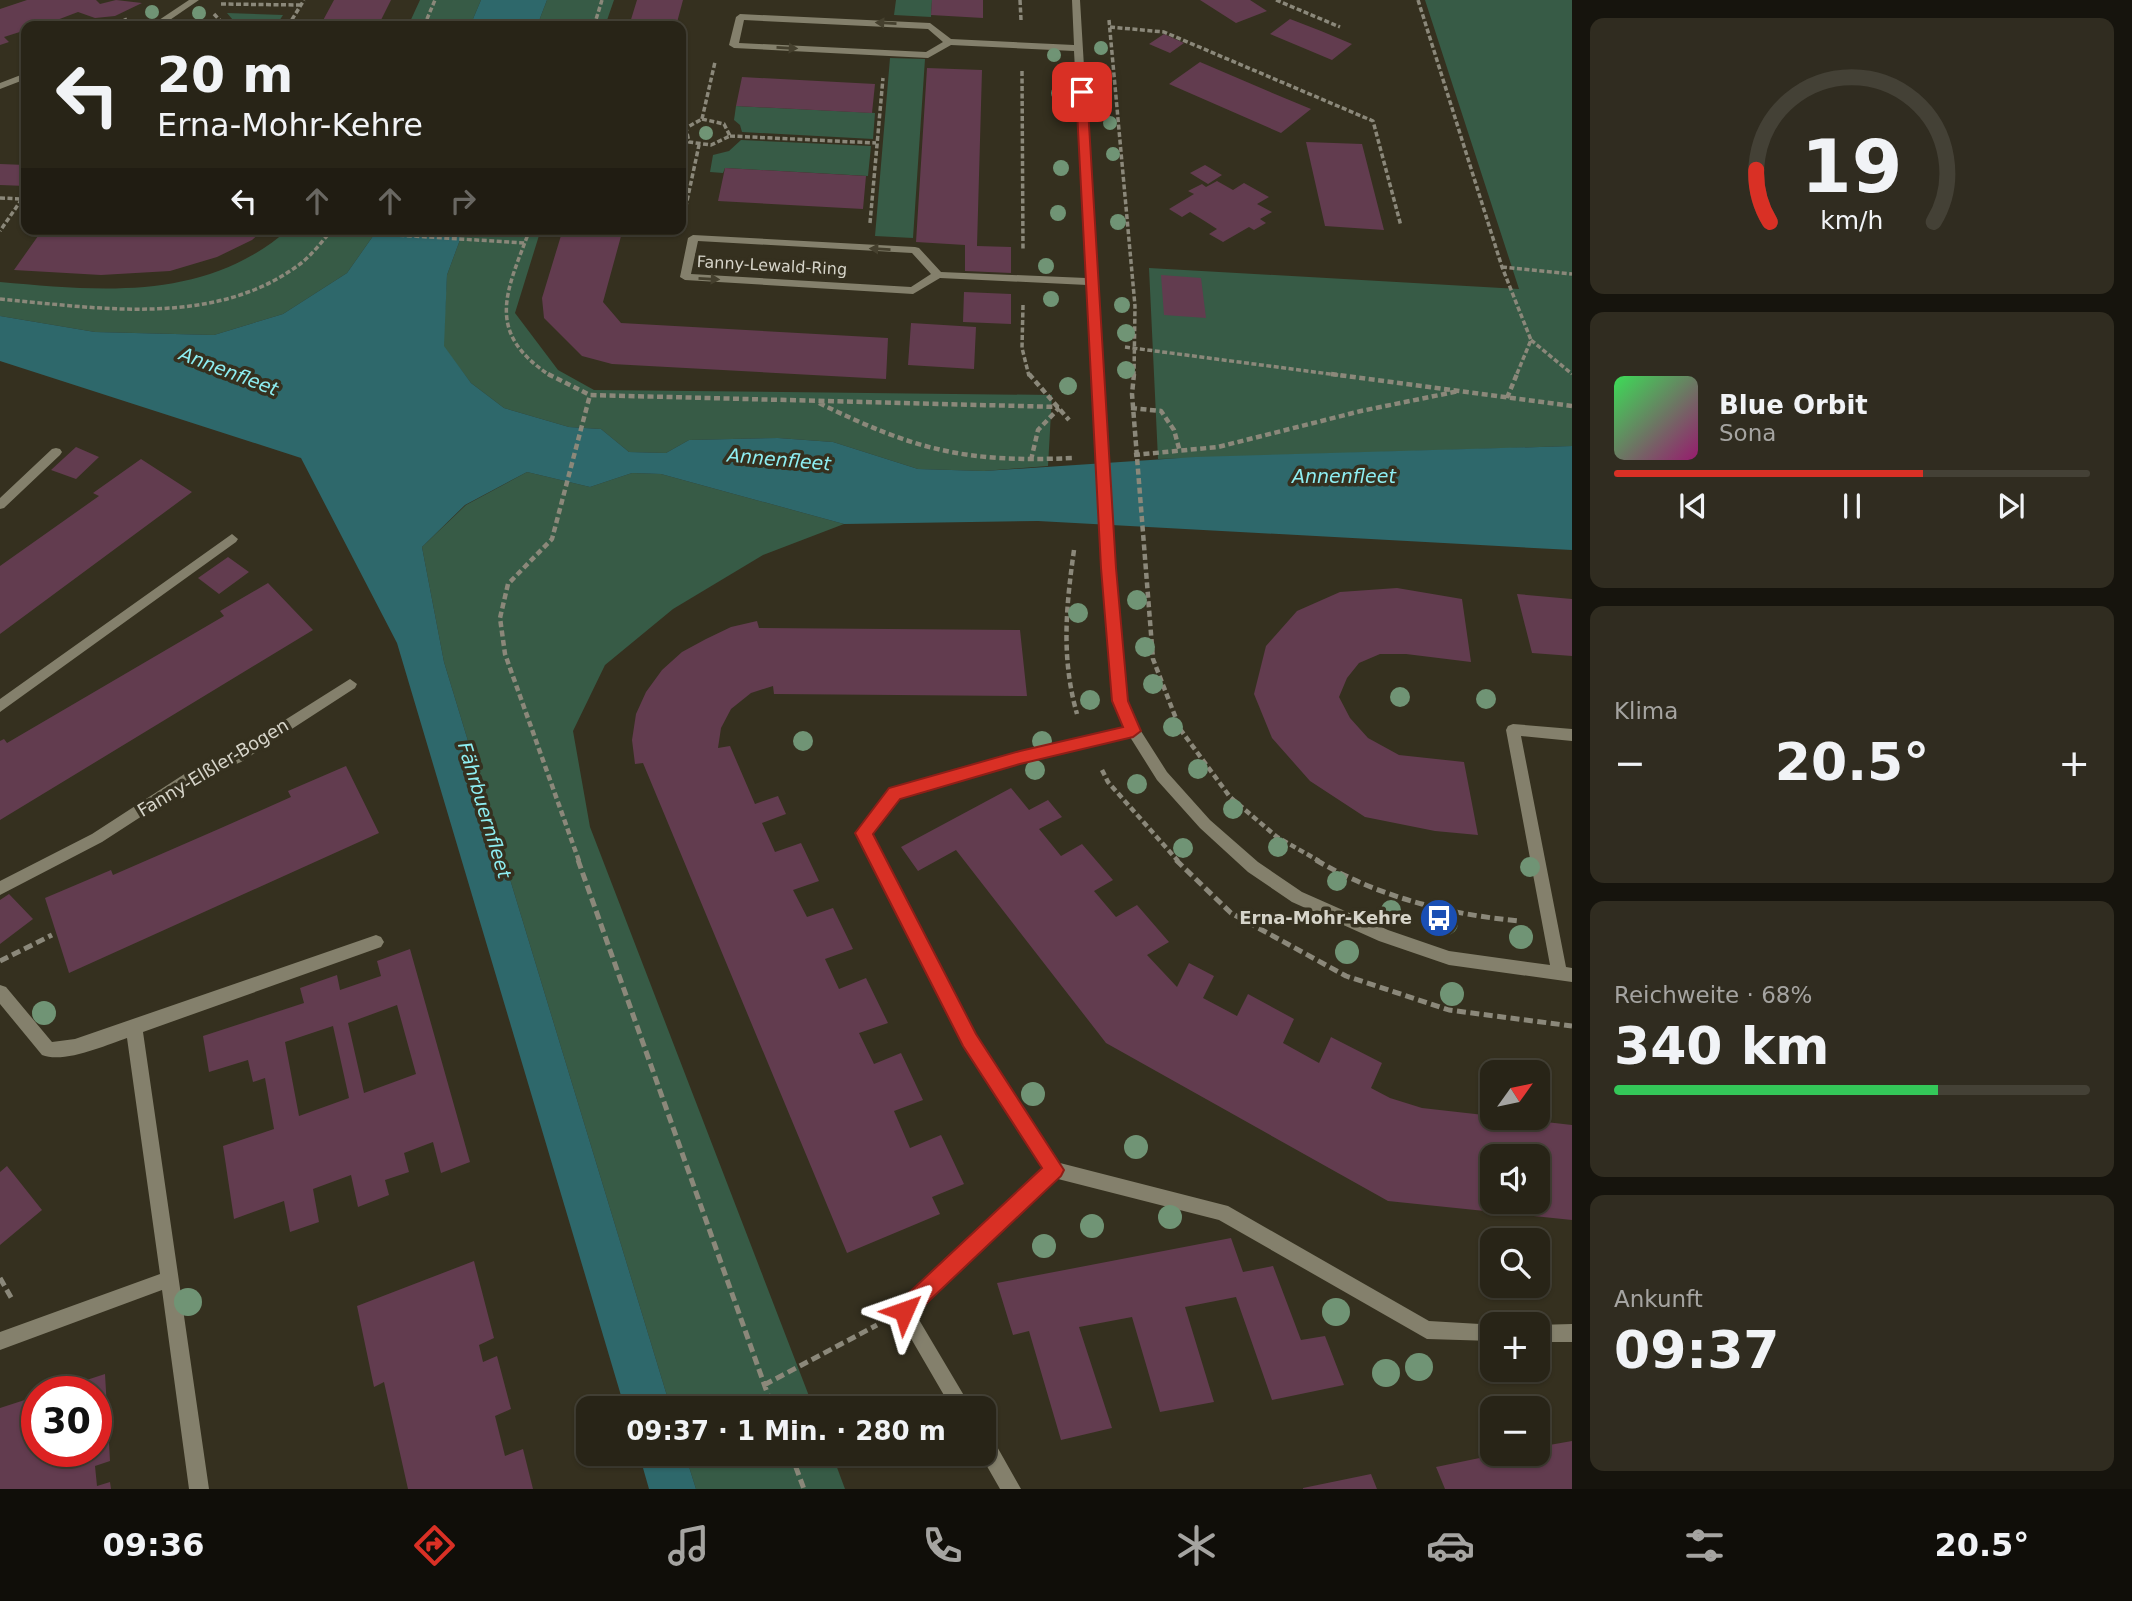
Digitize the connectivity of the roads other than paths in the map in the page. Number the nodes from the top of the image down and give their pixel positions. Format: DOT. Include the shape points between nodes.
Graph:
graph roads {
  1 [pos="1076,0"];
  2 [pos="194,1"];
  3 [pos="163,21"];
  4 [pos="949,42"];
  5 [pos="1079,48"];
  6 [pos="21,78"];
  7 [pos="0,86"];
  8 [pos="938,275"];
  9 [pos="1093,282"];
  10 [pos="57,452"];
  11 [pos="0,505"];
  12 [pos="232,539"];
  13 [pos="350,684"];
  14 [pos="0,706"];
  15 [pos="1133,731"];
  16 [pos="1572,735"];
  17 [pos="0,888"];
  18 [pos="376,942"];
  19 [pos="1565,974"];
  20 [pos="0,992"];
  21 [pos="134,1028"];
  22 [pos="1055,1170"];
  23 [pos="169,1279"];
  24 [pos="1480,1332"];
  25 [pos="1550,1333"];
  26 [pos="1572,1333"];
  27 [pos="0,1341"];
  28 [pos="955,1396"];
  29 [pos="996,1463"];
  30 [pos="199,1489"];
  31 [pos="1011,1489"];
  1 -- 5 [label="street"];
  2 -- 3 [label="street"];
  4 -- 4 [label="street, one-way" via="930,26 740,17 734,45 928,55"];
  4 -- 5 [label="street"];
  5 -- 9 [label="street"];
  6 -- 7 [label="street"];
  8 -- 8 [label="street, Fanny-Lewald-Ring, one-way" via="915,250 693,238 685,277 913,290"];
  8 -- 9 [label="street, Fanny-Lewald-Ring"];
  9 -- 15 [label="street" via="1120,701"];
  10 -- 11 [label="street"];
  12 -- 14 [label="street"];
  13 -- 17 [label="street, Fanny-Elßler-Bogen" via="236,758 191,777 97,838"];
  15 -- 19 [label="street" via="1162,776 1205,824 1253,867 1297,897 1384,936 1449,958"];
  15 -- 22 [label="street" via="894,793 864,833 969,1040"];
  16 -- 19 [label="street" via="1513,730 1549,924"];
  18 -- 21 [label="street"];
  20 -- 21 [label="street" via="48,1051"];
  21 -- 23 [label="street"];
  22 -- 24 [label="street" via="1222,1212 1427,1330"];
  22 -- 28 [label="street" via="904,1311"];
  23 -- 27 [label="street"];
  23 -- 30 [label="street"];
  25 -- 26 [label="street"];
  29 -- 31 [label="street"];
}
